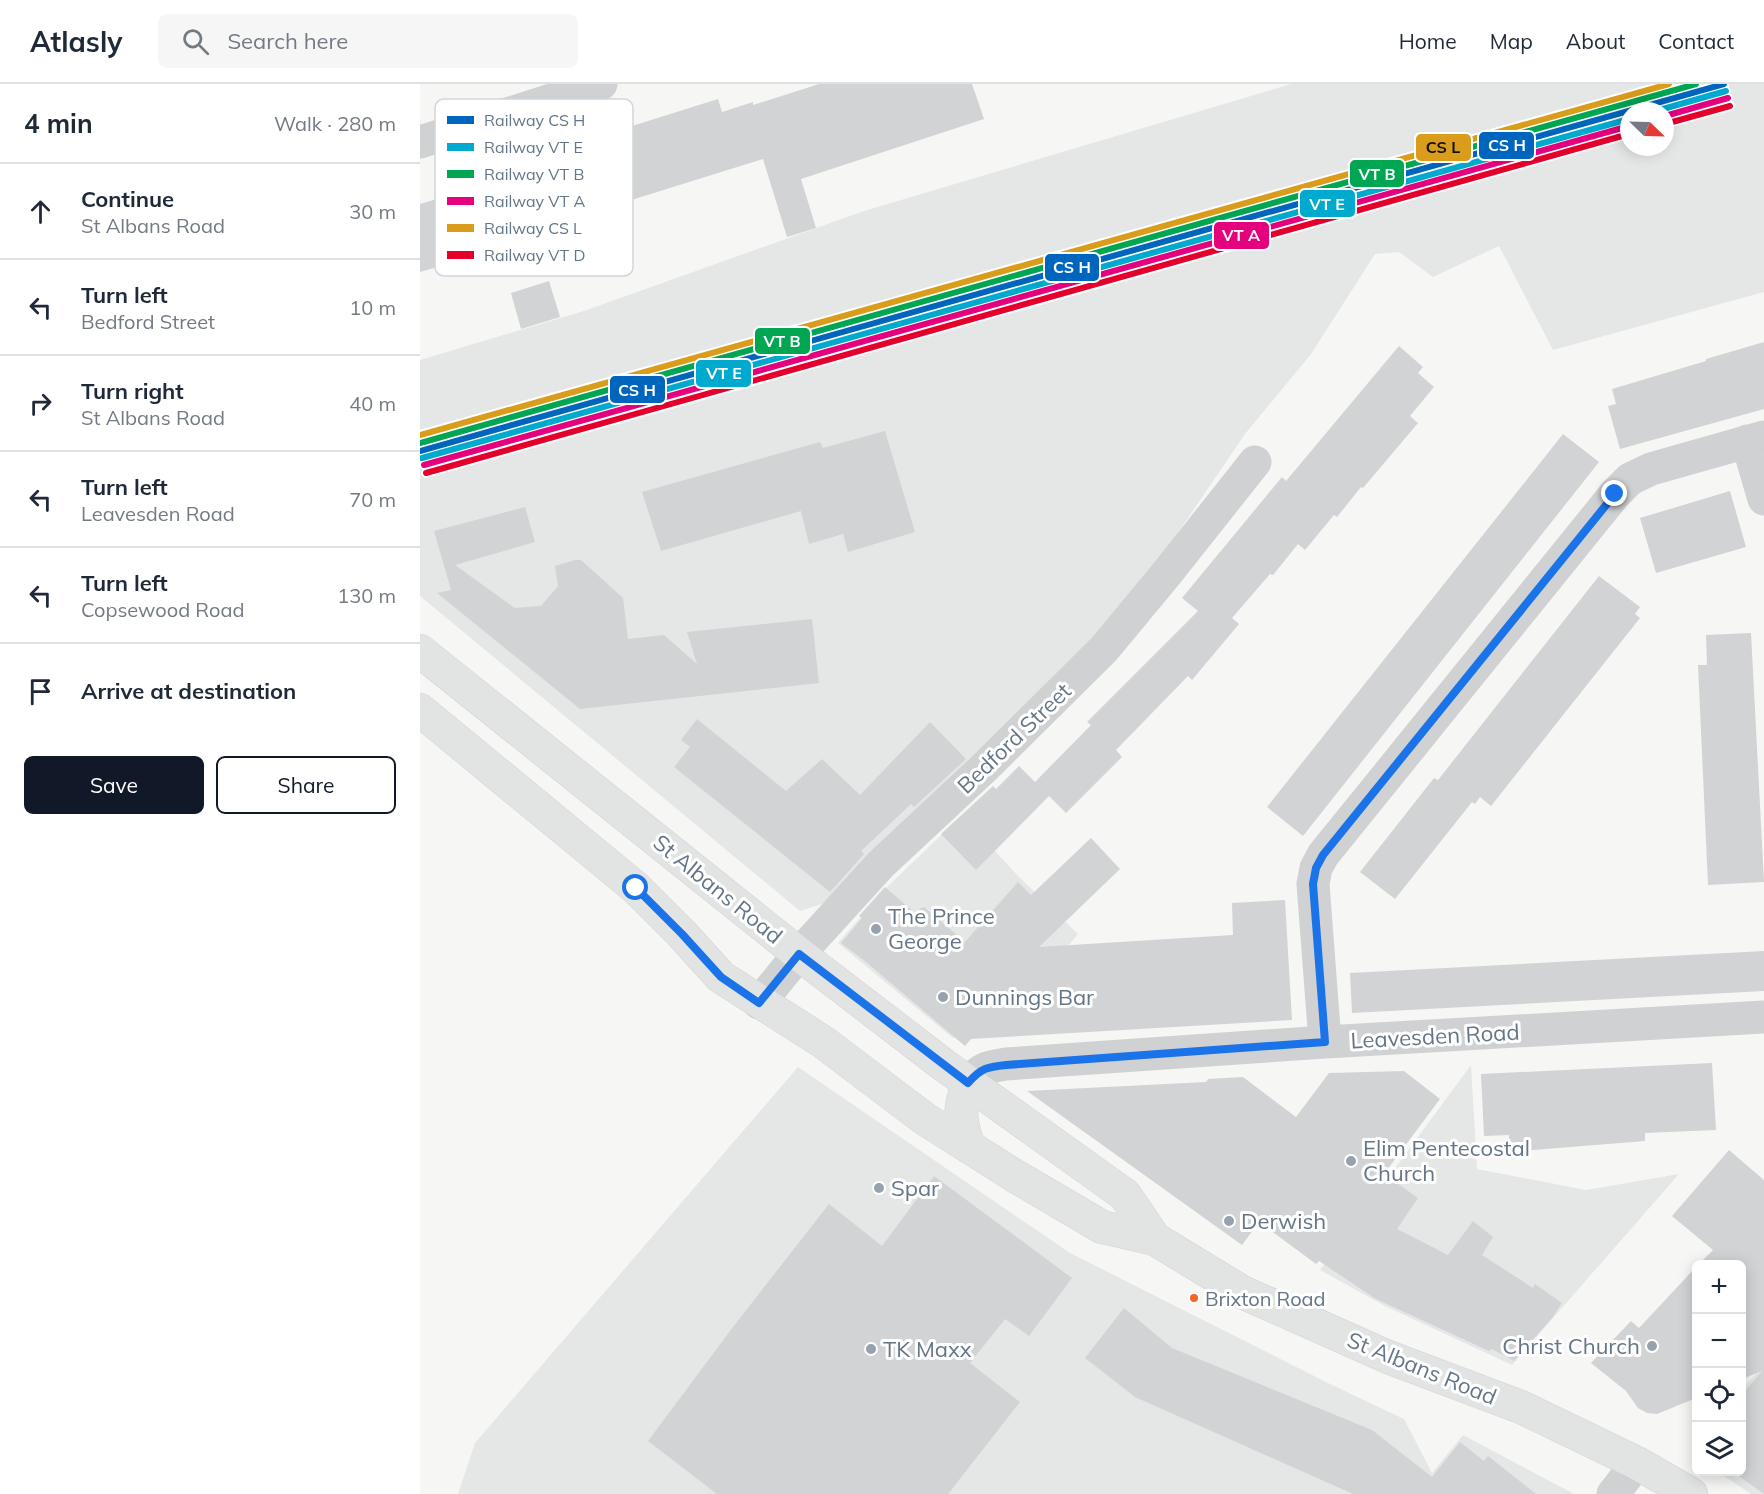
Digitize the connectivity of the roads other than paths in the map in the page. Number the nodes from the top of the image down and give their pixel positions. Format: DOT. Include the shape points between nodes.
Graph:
graph roads {
  1 [pos="601,84"];
  2 [pos="554,99"];
  3 [pos="435,137"];
  4 [pos="420,142"];
  5 [pos="1756,439"];
  6 [pos="1255,462"];
  7 [pos="1764,499"];
  8 [pos="420,651"];
  9 [pos="420,710"];
  10 [pos="799,954"];
  11 [pos="759,1003"];
  12 [pos="1764,1017"];
  13 [pos="1325,1042"];
  14 [pos="968,1083"];
  15 [pos="969,1147"];
  16 [pos="1155,1239"];
  17 [pos="1637,1463"];
  18 [pos="1613,1494"];
  19 [pos="1691,1494"];
  1 -- 2 [label="street"];
  3 -- 4 [label="street"];
  5 -- 7 [label="street"];
  5 -- 13 [label="street" via="1651,469 1630,479 1323,855 1313,884"];
  6 -- 10 [label="street, Bedford Street" via="1104,649 881,864"];
  8 -- 10 [label="main road, St Albans Road"];
  9 -- 11 [label="main road, St Albans Road" via="636,888 721,977"];
  10 -- 11 [label="street, Bedford Street"];
  10 -- 14 [label="main road, St Albans Road"];
  11 -- 15 [label="main road, St Albans Road" via="823,1042"];
  12 -- 13 [label="street, Leavesden Road"];
  13 -- 14 [label="street, Leavesden Road" via="988,1067"];
  14 -- 15 [label="main road" via="960,1116"];
  14 -- 16 [label="main road, St Albans Road" via="1125,1195"];
  15 -- 16 [label="main road, St Albans Road" via="1102,1227"];
  16 -- 17 [label="main road, St Albans Road" via="1242,1292 1388,1357 1521,1407"];
  17 -- 18 [label="street"];
  17 -- 19 [label="main road, St Albans Road"];
}
